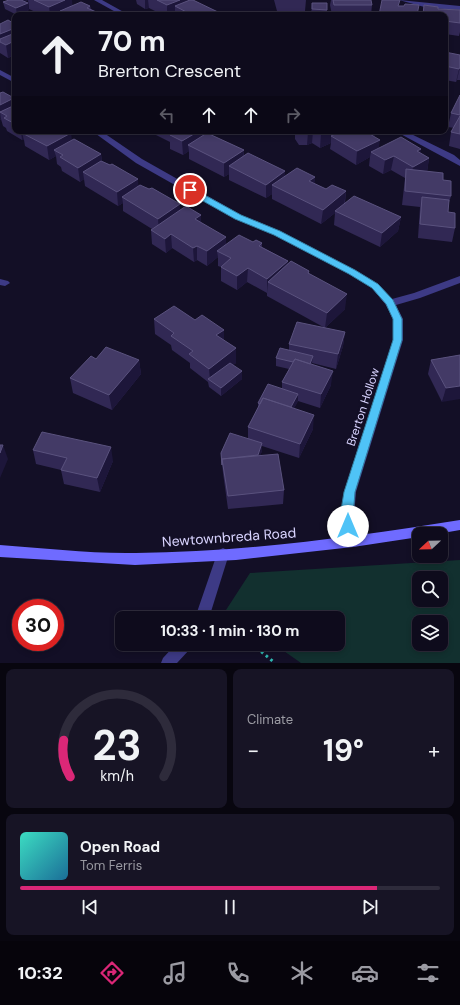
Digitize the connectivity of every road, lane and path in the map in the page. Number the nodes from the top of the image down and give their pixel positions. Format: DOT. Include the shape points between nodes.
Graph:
graph roads {
  1 [pos="97,0"];
  2 [pos="402,0"];
  3 [pos="460,8"];
  4 [pos="120,12"];
  5 [pos="0,72"];
  6 [pos="12,79"];
  7 [pos="100,134"];
  8 [pos="409,134"];
  9 [pos="460,164"];
  10 [pos="460,279"];
  11 [pos="390,303"];
  12 [pos="460,525"];
  13 [pos="353,542"];
  14 [pos="0,551"];
  15 [pos="223,554"];
  16 [pos="204,611"];
  17 [pos="179,651"];
  18 [pos="260,651"];
  19 [pos="168,663"];
  20 [pos="275,663"];
  1 -- 4 [label="street"];
  2 -- 3 [label="street" via="428,6"];
  5 -- 6 [label="street"];
  7 -- 11 [label="street, Brerton Hollow" via="139,161 238,217 277,233 352,272 375,286"];
  8 -- 9 [label="street"];
  10 -- 11 [label="street" via="417,296"];
  11 -- 13 [label="street, Brerton Hollow" via="398,319 398,340 350,492 347,510"];
  12 -- 13 [label="street, Newtownbreda Road"];
  13 -- 15 [label="street, Newtownbreda Road"];
  14 -- 15 [label="street, Newtownbreda Road" via="135,559"];
  15 -- 16 [label="street"];
  17 -- 19 [label="street"];
  18 -- 20 [label="path"];
}
